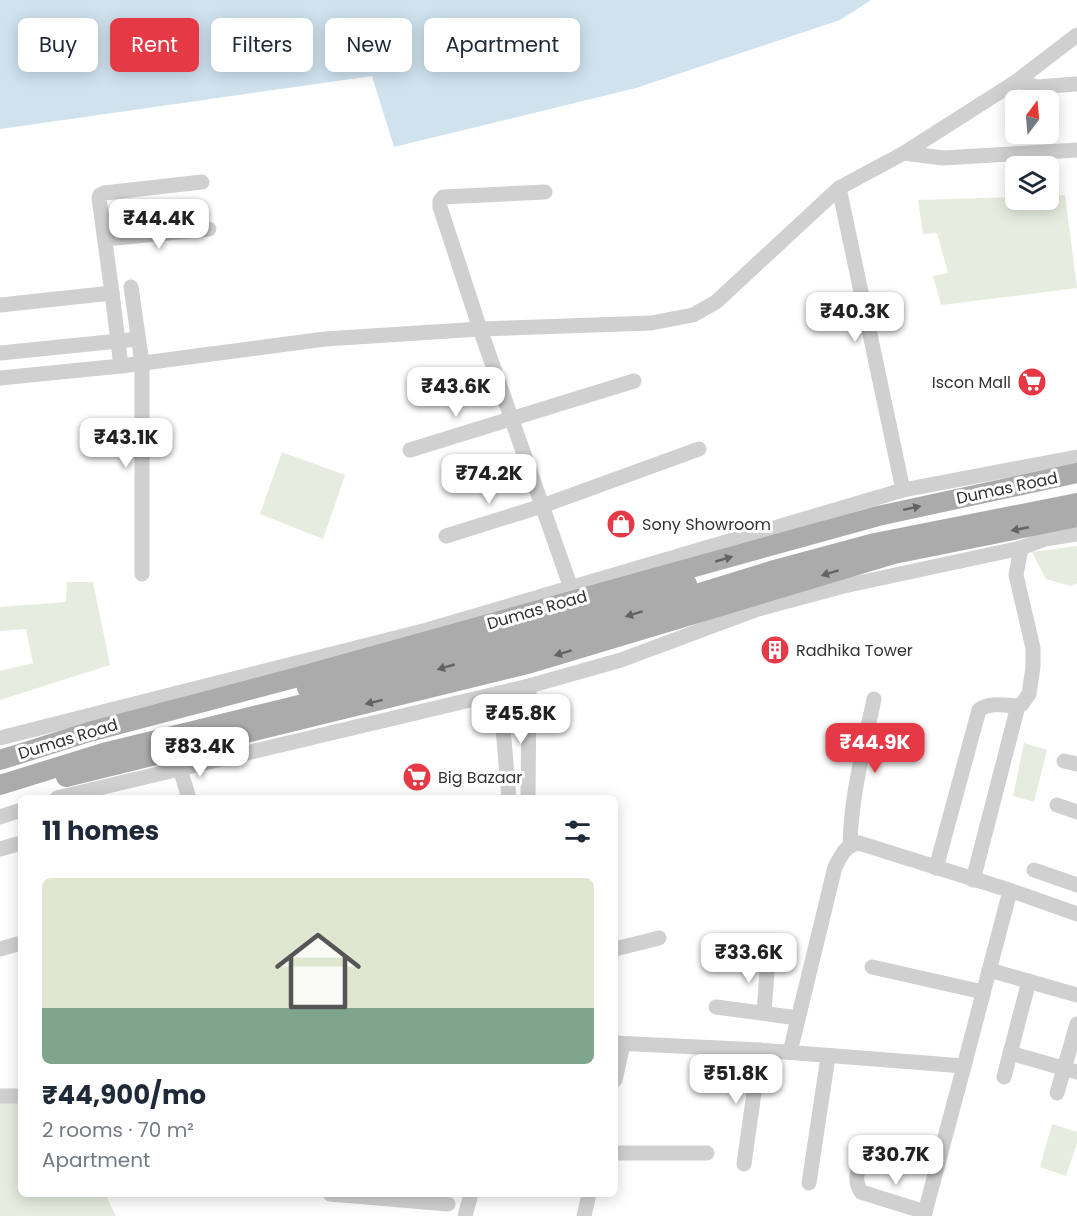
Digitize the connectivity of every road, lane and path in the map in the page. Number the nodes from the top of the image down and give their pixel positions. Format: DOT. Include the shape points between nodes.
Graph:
graph roads {
  1 [pos="1077,35"];
  2 [pos="1017,81"];
  3 [pos="1077,84"];
  4 [pos="1077,150"];
  5 [pos="904,153"];
  6 [pos="202,182"];
  7 [pos="839,188"];
  8 [pos="545,192"];
  9 [pos="209,229"];
  10 [pos="105,239"];
  11 [pos="131,287"];
  12 [pos="112,293"];
  13 [pos="0,305"];
  14 [pos="480,329"];
  15 [pos="138,339"];
  16 [pos="115,342"];
  17 [pos="0,353"];
  18 [pos="142,363"];
  19 [pos="118,367"];
  20 [pos="0,378"];
  21 [pos="634,381"];
  22 [pos="512,418"];
  23 [pos="699,449"];
  24 [pos="411,450"];
  25 [pos="1077,457"];
  26 [pos="1077,473"];
  27 [pos="903,490"];
  28 [pos="1077,491"];
  29 [pos="1077,503"];
  30 [pos="542,506"];
  31 [pos="1077,517"];
  32 [pos="1077,534"];
  33 [pos="446,536"];
  34 [pos="1021,548"];
  35 [pos="142,574"];
  36 [pos="571,588"];
  37 [pos="529,686"];
  38 [pos="500,693"];
  39 [pos="874,699"];
  40 [pos="1018,706"];
  41 [pos="0,738"];
  42 [pos="0,760"];
  43 [pos="0,769"];
  44 [pos="180,769"];
  45 [pos="0,785"];
  46 [pos="70,795"];
  47 [pos="185,795"];
  48 [pos="508,795"];
  49 [pos="528,795"];
  50 [pos="0,797"];
  51 [pos="1057,806"];
  52 [pos="18,811"];
  53 [pos="1077,812"];
  54 [pos="0,817"];
  55 [pos="18,844"];
  56 [pos="850,845"];
  57 [pos="0,849"];
  58 [pos="936,868"];
  59 [pos="1034,870"];
  60 [pos="973,880"];
  61 [pos="1077,885"];
  62 [pos="1010,891"];
  63 [pos="1077,914"];
  64 [pos="659,938"];
  65 [pos="18,944"];
  66 [pos="618,948"];
  67 [pos="0,949"];
  68 [pos="768,957"];
  69 [pos="872,967"];
  70 [pos="989,969"];
  71 [pos="1029,981"];
  72 [pos="983,993"];
  73 [pos="1077,995"];
  74 [pos="716,1007"];
  75 [pos="764,1013"];
  76 [pos="798,1018"];
  77 [pos="1077,1024"];
  78 [pos="619,1043"];
  79 [pos="760,1050"];
  80 [pos="790,1052"];
  81 [pos="1010,1053"];
  82 [pos="828,1056"];
  83 [pos="964,1066"];
  84 [pos="1070,1070"];
  85 [pos="1004,1077"];
  86 [pos="1057,1093"];
  87 [pos="0,1096"];
  88 [pos="18,1096"];
  89 [pos="618,1153"];
  90 [pos="707,1153"];
  91 [pos="860,1163"];
  92 [pos="744,1164"];
  93 [pos="809,1183"];
  94 [pos="362,1197"];
  95 [pos="470,1197"];
  96 [pos="588,1197"];
  97 [pos="448,1205"];
  98 [pos="924,1214"];
  99 [pos="465,1216"];
  100 [pos="584,1216"];
  1 -- 2 [label="street"];
  2 -- 3 [label="street" via="1037,87"];
  2 -- 5 [label="street"];
  4 -- 5 [label="street" via="943,158"];
  5 -- 7 [label="street"];
  6 -- 10 [label="street" via="100,195"];
  7 -- 14 [label="street" via="716,302 693,315 651,323"];
  7 -- 27 [label="street"];
  8 -- 14 [label="street" via="451,196 440,201"];
  9 -- 10 [label="street"];
  10 -- 12 [label="street"];
  11 -- 15 [label="street"];
  12 -- 13 [label="street"];
  12 -- 16 [label="street"];
  14 -- 18 [label="street" via="325,339"];
  14 -- 22 [label="street"];
  15 -- 16 [label="street"];
  15 -- 18 [label="street"];
  16 -- 17 [label="street"];
  16 -- 19 [label="street"];
  18 -- 19 [label="street"];
  18 -- 35 [label="street"];
  19 -- 20 [label="street"];
  21 -- 22 [label="street"];
  22 -- 24 [label="street"];
  22 -- 30 [label="street"];
  23 -- 30 [label="street"];
  25 -- 27 [label="street"];
  42 -- 26 [label="main road, Dumas Road, one-way" via="878,516"];
  27 -- 36 [label="street"];
  28 -- 43 [label="main road" via="885,529"];
  29 -- 45 [label="main road, one-way" via="875,543 393,682 104,753"];
  30 -- 33 [label="street"];
  30 -- 36 [label="street"];
  31 -- 50 [label="main road, Dumas Road, one-way" via="894,554 531,663 27,787"];
  32 -- 34 [label="street"];
  34 -- 37 [label="street" via="758,609 621,660"];
  34 -- 40 [label="street" via="1016,575 1033,648 1033,667 1029,694"];
  36 -- 41 [label="street" via="427,630"];
  37 -- 38 [label="street"];
  37 -- 49 [label="street"];
  38 -- 44 [label="street"];
  38 -- 48 [label="street"];
  39 -- 56 [label="street" via="854,790"];
  40 -- 58 [label="street" via="990,705 979,710"];
  40 -- 60 [label="street"];
  44 -- 46 [label="street"];
  44 -- 47 [label="street"];
  51 -- 53 [label="street"];
  52 -- 54 [label="street"];
  55 -- 57 [label="street"];
  56 -- 58 [label="street" via="859,843"];
  56 -- 76 [label="street" via="835,867"];
  58 -- 60 [label="street"];
  59 -- 61 [label="street"];
  60 -- 62 [label="street"];
  62 -- 63 [label="street"];
  62 -- 70 [label="street"];
  64 -- 66 [label="street"];
  65 -- 67 [label="street"];
  68 -- 75 [label="street"];
  69 -- 72 [label="street"];
  70 -- 71 [label="street"];
  70 -- 72 [label="street"];
  71 -- 73 [label="street"];
  71 -- 81 [label="street"];
  72 -- 83 [label="street"];
  74 -- 75 [label="street"];
  75 -- 76 [label="street"];
  76 -- 80 [label="street"];
  77 -- 84 [label="street"];
  78 -- 79 [label="street"];
  79 -- 80 [label="street"];
  79 -- 92 [label="street"];
  80 -- 82 [label="street"];
  81 -- 84 [label="street"];
  81 -- 85 [label="street"];
  82 -- 83 [label="street"];
  82 -- 93 [label="street"];
  83 -- 98 [label="street"];
  84 -- 86 [label="street"];
  87 -- 88 [label="street"];
  89 -- 90 [label="street"];
  91 -- 98 [label="street" via="856,1183 861,1192"];
  94 -- 97 [label="street"];
  95 -- 99 [label="street"];
  96 -- 100 [label="street"];
}
